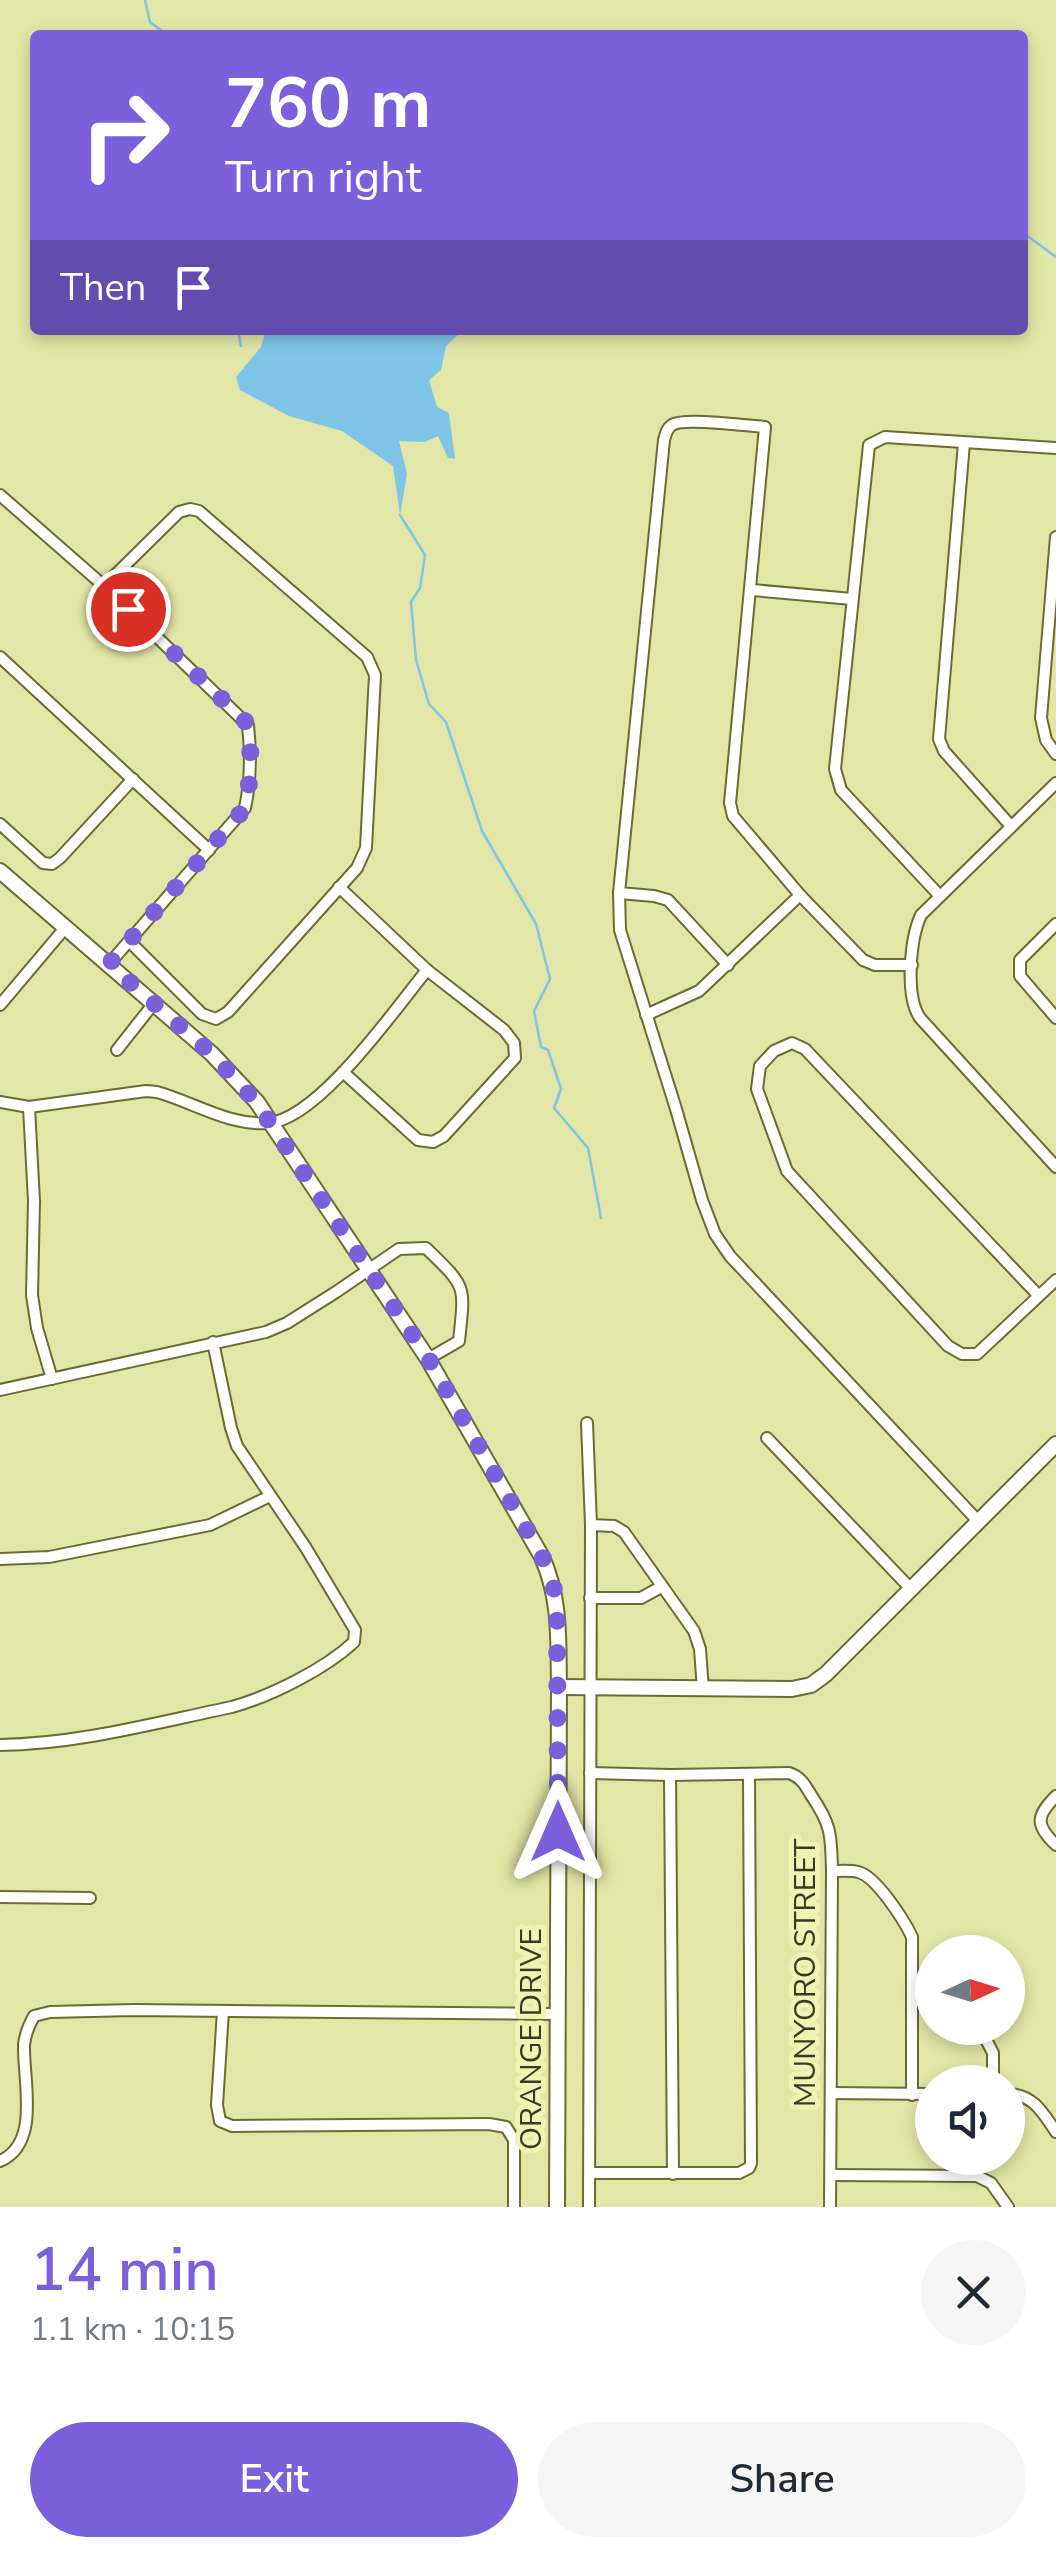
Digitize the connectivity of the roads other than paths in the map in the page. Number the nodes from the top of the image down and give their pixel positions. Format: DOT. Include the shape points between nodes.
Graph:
graph roads {
  1 [pos="964,443"];
  2 [pos="1056,448"];
  3 [pos="0,495"];
  4 [pos="1056,537"];
  5 [pos="104,586"];
  6 [pos="752,590"];
  7 [pos="852,599"];
  8 [pos="0,657"];
  9 [pos="1056,754"];
  10 [pos="133,780"];
  11 [pos="1056,784"];
  12 [pos="0,824"];
  13 [pos="1010,825"];
  14 [pos="209,850"];
  15 [pos="0,871"];
  16 [pos="339,887"];
  17 [pos="618,893"];
  18 [pos="800,895"];
  19 [pos="940,895"];
  20 [pos="1056,924"];
  21 [pos="65,928"];
  22 [pos="130,942"];
  23 [pos="109,964"];
  24 [pos="728,965"];
  25 [pos="912,965"];
  26 [pos="427,970"];
  27 [pos="154,1004"];
  28 [pos="0,1005"];
  29 [pos="646,1016"];
  30 [pos="1056,1018"];
  31 [pos="116,1050"];
  32 [pos="343,1072"];
  33 [pos="0,1102"];
  34 [pos="29,1107"];
  35 [pos="272,1124"];
  36 [pos="1056,1167"];
  37 [pos="368,1269"];
  38 [pos="1056,1280"];
  39 [pos="1038,1296"];
  40 [pos="213,1342"];
  41 [pos="428,1358"];
  42 [pos="52,1379"];
  43 [pos="0,1390"];
  44 [pos="587,1423"];
  45 [pos="767,1438"];
  46 [pos="1056,1444"];
  47 [pos="270,1496"];
  48 [pos="978,1521"];
  49 [pos="591,1525"];
  50 [pos="0,1559"];
  51 [pos="661,1587"];
  52 [pos="911,1589"];
  53 [pos="590,1598"];
  54 [pos="558,1687"];
  55 [pos="590,1687"];
  56 [pos="703,1690"];
  57 [pos="0,1745"];
  58 [pos="590,1773"];
  59 [pos="749,1774"];
  60 [pos="670,1776"];
  61 [pos="1056,1796"];
  62 [pos="1056,1845"];
  63 [pos="832,1871"];
  64 [pos="0,1897"];
  65 [pos="90,1898"];
  66 [pos="913,1978"];
  67 [pos="222,2011"];
  68 [pos="558,2014"];
  69 [pos="831,2094"];
  70 [pos="912,2095"];
  71 [pos="915,2095"];
  72 [pos="1025,2098"];
  73 [pos="1056,2132"];
  74 [pos="0,2161"];
  75 [pos="590,2173"];
  76 [pos="673,2174"];
  77 [pos="831,2174"];
  78 [pos="514,2207"];
  79 [pos="557,2207"];
  80 [pos="589,2207"];
  81 [pos="830,2207"];
  82 [pos="1008,2207"];
  1 -- 2 [label="street"];
  1 -- 7 [label="street" via="886,438 869,444"];
  1 -- 13 [label="street" via="939,738"];
  3 -- 5 [label="street"];
  4 -- 9 [label="street" via="1040,718"];
  5 -- 14 [label="street" via="248,724 245,808"];
  5 -- 16 [label="street" via="179,512 199,511 367,657 375,674 366,848"];
  6 -- 7 [label="street"];
  6 -- 17 [label="street" via="765,427 672,425 664,440"];
  6 -- 18 [label="street" via="731,810"];
  7 -- 19 [label="street" via="835,769 841,790"];
  8 -- 10 [label="street"];
  10 -- 12 [label="street" via="52,864"];
  10 -- 14 [label="street"];
  11 -- 13 [label="street"];
  13 -- 19 [label="street"];
  14 -- 22 [label="street"];
  15 -- 21 [label="street, ORANGE DRIVE"];
  16 -- 22 [label="street" via="216,1019 202,1014"];
  16 -- 26 [label="street"];
  17 -- 24 [label="street" via="668,900"];
  17 -- 29 [label="street" via="620,930"];
  18 -- 24 [label="street"];
  18 -- 25 [label="street" via="863,960"];
  19 -- 25 [label="street" via="918,920"];
  20 -- 30 [label="street" via="1020,960 1020,976"];
  21 -- 23 [label="street, ORANGE DRIVE"];
  21 -- 28 [label="street"];
  22 -- 23 [label="street"];
  23 -- 27 [label="street, ORANGE DRIVE"];
  24 -- 29 [label="street" via="695,994"];
  25 -- 36 [label="street" via="920,1018"];
  26 -- 32 [label="street"];
  26 -- 32 [label="street" via="504,1030 515,1058 433,1142 418,1140"];
  27 -- 31 [label="street"];
  27 -- 35 [label="street, ORANGE DRIVE" via="229,1070"];
  29 -- 48 [label="street" via="722,1246"];
  32 -- 35 [label="street" via="306,1108"];
  33 -- 34 [label="street"];
  34 -- 35 [label="street" via="146,1091 233,1120"];
  34 -- 42 [label="street" via="32,1295"];
  35 -- 37 [label="street, ORANGE DRIVE"];
  37 -- 40 [label="street" via="278,1327"];
  37 -- 41 [label="street, ORANGE DRIVE"];
  37 -- 41 [label="street" via="399,1249 426,1248 460,1281 459,1341"];
  38 -- 39 [label="street"];
  39 -- 39 [label="street" via="977,1354 948,1346 786,1172 756,1090 760,1066 792,1043 805,1049"];
  40 -- 42 [label="street"];
  40 -- 47 [label="street" via="234,1438"];
  41 -- 54 [label="street, ORANGE DRIVE" via="553,1582"];
  42 -- 43 [label="street"];
  44 -- 49 [label="street"];
  45 -- 52 [label="street"];
  46 -- 48 [label="street"];
  47 -- 50 [label="street" via="210,1525 49,1557"];
  47 -- 57 [label="street" via="356,1630 341,1654 232,1707 67,1740"];
  48 -- 52 [label="street"];
  49 -- 51 [label="street" via="624,1532"];
  49 -- 53 [label="street"];
  51 -- 53 [label="street" via="640,1598"];
  51 -- 56 [label="street" via="697,1636"];
  52 -- 56 [label="street" via="811,1685"];
  53 -- 55 [label="street"];
  54 -- 55 [label="street"];
  54 -- 68 [label="street, ORANGE DRIVE"];
  55 -- 56 [label="street"];
  55 -- 58 [label="street"];
  58 -- 60 [label="street, MUNYORO STREET"];
  58 -- 75 [label="street"];
  59 -- 60 [label="street, MUNYORO STREET"];
  59 -- 63 [label="street, MUNYORO STREET" via="788,1773 802,1780 830,1824"];
  59 -- 76 [label="street" via="751,2163 739,2173"];
  60 -- 76 [label="street"];
  61 -- 62 [label="street" via="1040,1820"];
  63 -- 66 [label="street" via="857,1872 876,1885 912,1937"];
  63 -- 69 [label="street, MUNYORO STREET"];
  64 -- 65 [label="street"];
  66 -- 70 [label="street"];
  67 -- 68 [label="street"];
  67 -- 74 [label="street" via="34,2016 24,2045 24,2131 20,2146"];
  67 -- 78 [label="street" via="220,2121 506,2127 514,2140"];
  68 -- 79 [label="street, ORANGE DRIVE"];
  69 -- 70 [label="street"];
  69 -- 77 [label="street, MUNYORO STREET"];
  70 -- 71 [label="street"];
  72 -- 73 [label="street"];
  75 -- 76 [label="street"];
  75 -- 80 [label="street"];
  77 -- 81 [label="street, MUNYORO STREET"];
  77 -- 82 [label="street" via="977,2176"];
}
